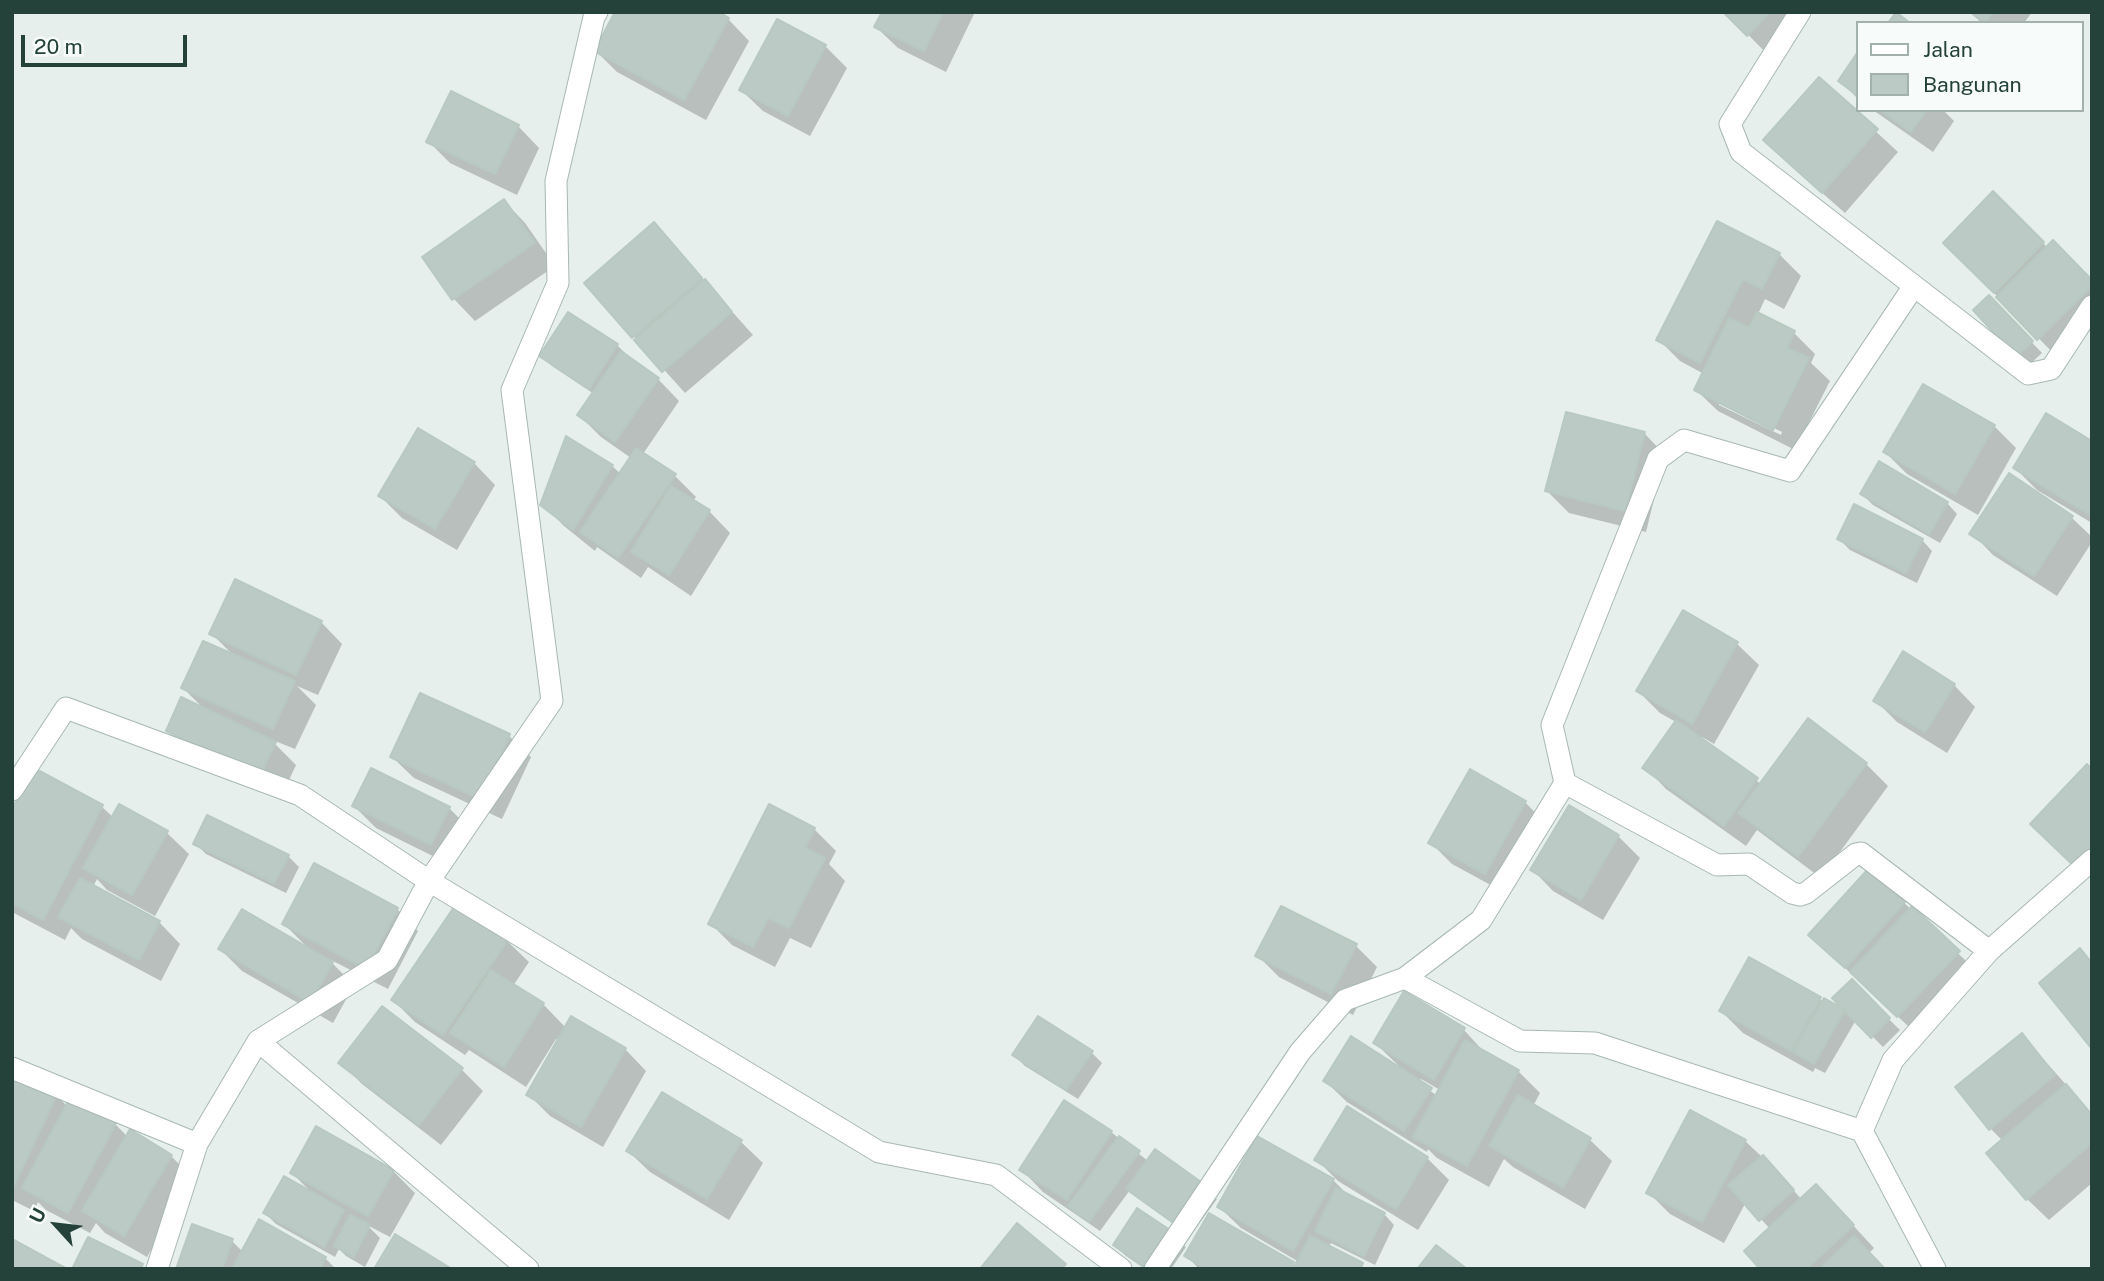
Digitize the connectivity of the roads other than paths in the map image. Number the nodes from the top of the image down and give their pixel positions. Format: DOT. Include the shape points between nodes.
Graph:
graph roads {
  1 [pos="597,12"];
  2 [pos="1800,12"];
  3 [pos="1914,286"];
  4 [pos="2092,306"];
  5 [pos="1565,783"];
  6 [pos="12,790"];
  7 [pos="2092,860"];
  8 [pos="429,881"];
  9 [pos="1989,951"];
  10 [pos="1405,978"];
  11 [pos="258,1041"];
  12 [pos="12,1068"];
  13 [pos="1862,1131"];
  14 [pos="197,1144"];
  15 [pos="157,1269"];
  16 [pos="528,1269"];
  17 [pos="1121,1269"];
  18 [pos="1155,1269"];
  19 [pos="1935,1269"];
  1 -- 8 [label="street" via="556,181 558,283 512,390 552,701"];
  2 -- 3 [label="street" via="1730,124 1741,152"];
  3 -- 4 [label="street" via="2028,374 2051,369"];
  3 -- 5 [label="street" via="1790,471 1684,440 1658,459 1552,725"];
  5 -- 9 [label="street" via="1717,865 1749,864 1800,895 1861,853"];
  5 -- 10 [label="street" via="1481,920"];
  6 -- 8 [label="street" via="66,708 300,795"];
  7 -- 9 [label="street"];
  8 -- 11 [label="street" via="387,960"];
  8 -- 17 [label="street" via="878,1152 996,1175"];
  9 -- 13 [label="street" via="1893,1060"];
  10 -- 13 [label="street" via="1520,1041 1595,1043"];
  10 -- 18 [label="street" via="1345,1000 1300,1052"];
  11 -- 14 [label="street"];
  11 -- 16 [label="street"];
  12 -- 14 [label="street"];
  13 -- 19 [label="street"];
  14 -- 15 [label="street"];
}
